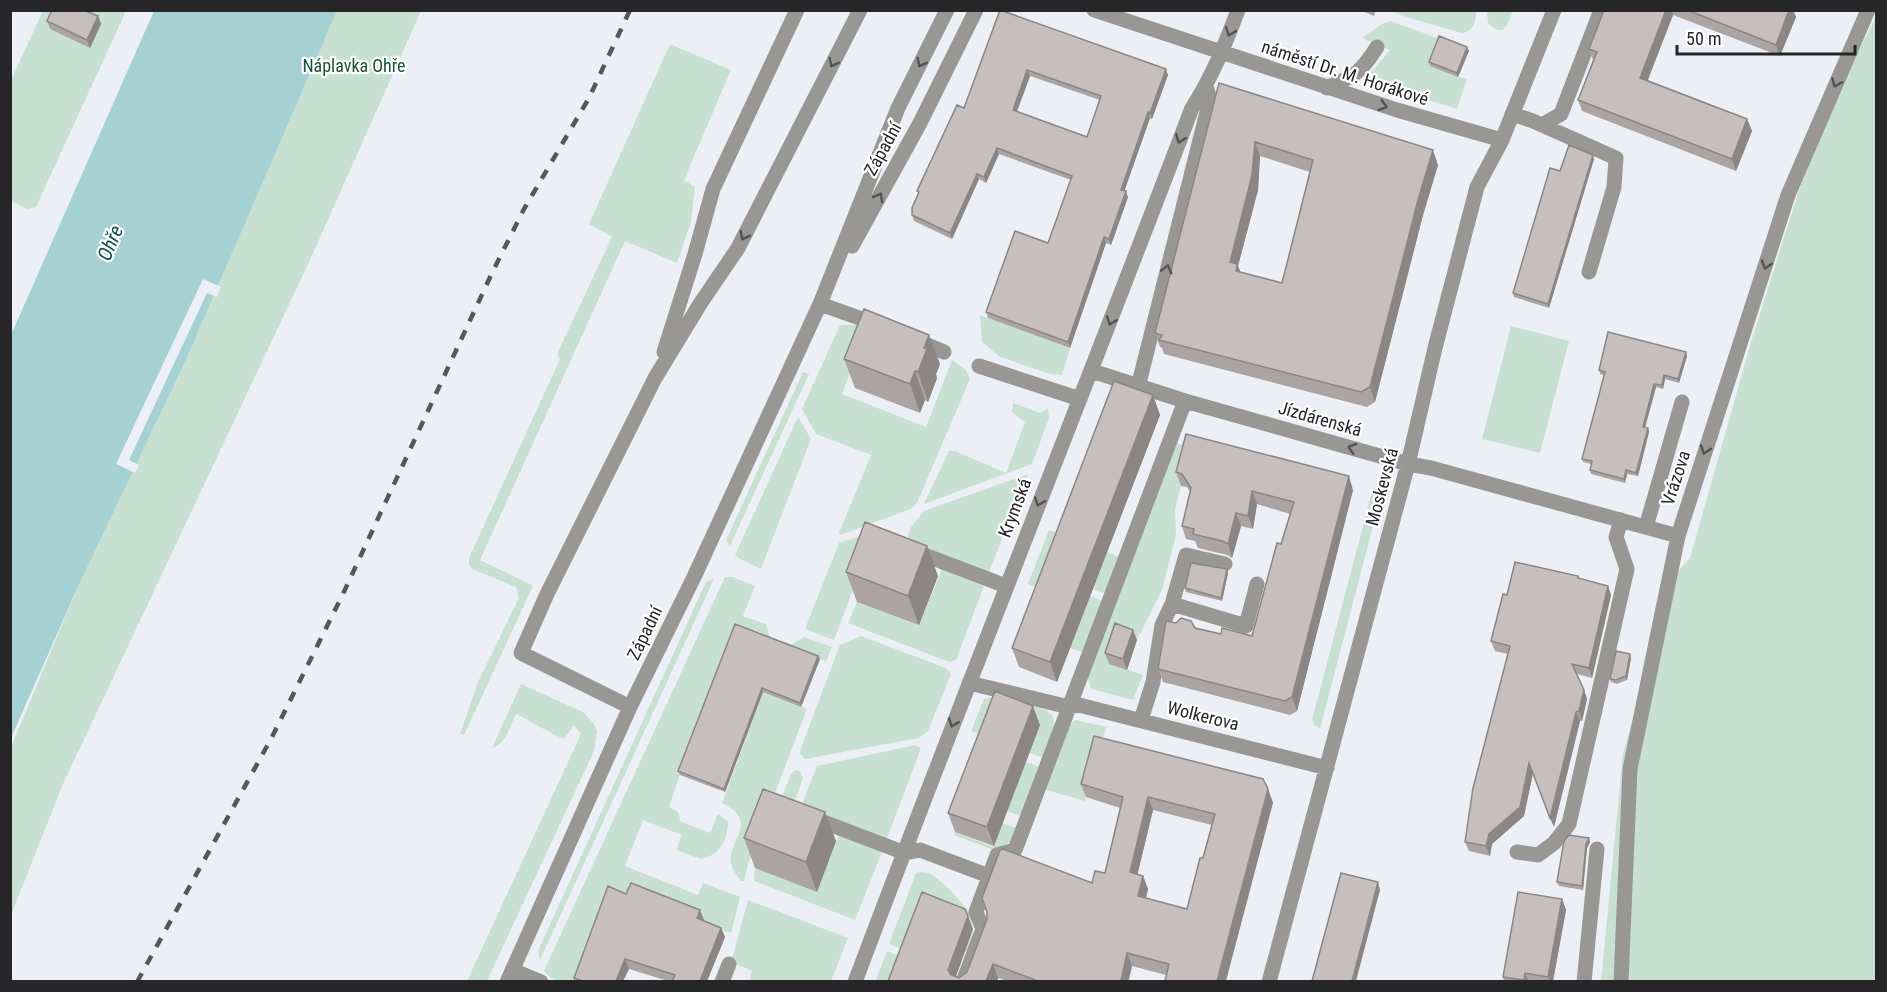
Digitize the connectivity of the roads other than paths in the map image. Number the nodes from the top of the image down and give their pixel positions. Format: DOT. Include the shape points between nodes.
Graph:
graph roads {
  1 [pos="797,10"];
  2 [pos="860,10"];
  3 [pos="947,10"];
  4 [pos="976,10"];
  5 [pos="1094,10"];
  6 [pos="1238,10"];
  7 [pos="1554,10"];
  8 [pos="1601,10"];
  9 [pos="1868,10"];
  10 [pos="1377,47"];
  11 [pos="1221,54"];
  12 [pos="1206,86"];
  13 [pos="1327,87"];
  14 [pos="1512,114"];
  15 [pos="1542,125"];
  16 [pos="1502,140"];
  17 [pos="1589,273"];
  18 [pos="820,304"];
  19 [pos="944,352"];
  20 [pos="979,366"];
  21 [pos="1092,371"];
  22 [pos="655,378"];
  23 [pos="1138,387"];
  24 [pos="1080,399"];
  25 [pos="1185,401"];
  26 [pos="1682,402"];
  27 [pos="1408,464"];
  28 [pos="1621,520"];
  29 [pos="1646,527"];
  30 [pos="1678,536"];
  31 [pos="899,546"];
  32 [pos="1225,564"];
  33 [pos="1257,585"];
  34 [pos="1006,586"];
  35 [pos="1172,604"];
  36 [pos="969,683"];
  37 [pos="630,707"];
  38 [pos="1069,707"];
  39 [pos="1141,720"];
  40 [pos="1328,768"];
  41 [pos="795,812"];
  42 [pos="1597,849"];
  43 [pos="1517,852"];
  44 [pos="905,853"];
  45 [pos="989,876"];
  46 [pos="729,964"];
  47 [pos="510,976"];
  48 [pos="541,981"];
  49 [pos="722,981"];
  50 [pos="855,981"];
  51 [pos="963,981"];
  52 [pos="1269,981"];
  53 [pos="1584,981"];
  54 [pos="1621,981"];
  1 -- 22 [label="street" via="713,189"];
  2 -- 22 [label="street, one-way" via="738,248"];
  3 -- 18 [label="street, Západní, one-way" via="898,108"];
  18 -- 4 [label="street, Západní, one-way" via="920,123"];
  5 -- 11 [label="street, náměstí Dr. M. Horákové"];
  6 -- 11 [label="street, one-way"];
  7 -- 14 [label="street, Moskevská"];
  8 -- 15 [label="street" via="1561,114"];
  9 -- 30 [label="street, Vrázova, one-way" via="1788,195"];
  10 -- 13 [label="street" via="1354,76"];
  11 -- 12 [label="street, Krymská"];
  11 -- 13 [label="street, náměstí Dr. M. Horákové"];
  12 -- 21 [label="street, Krymská, one-way" via="1192,108"];
  23 -- 12 [label="street, one-way" via="1210,100"];
  13 -- 16 [label="street, náměstí Dr. M. Horákové, one-way"];
  14 -- 15 [label="street"];
  14 -- 16 [label="street, Moskevská"];
  15 -- 17 [label="street" via="1616,158 1614,187"];
  16 -- 27 [label="street, Moskevská" via="1477,187"];
  18 -- 19 [label="street"];
  18 -- 37 [label="street, Západní"];
  20 -- 24 [label="street"];
  21 -- 23 [label="street, Jízdárenská"];
  21 -- 24 [label="street, Krymská"];
  22 -- 37 [label="street" via="521,653"];
  23 -- 25 [label="street, Jízdárenská"];
  24 -- 34 [label="street, Krymská, one-way"];
  27 -- 25 [label="street, Jízdárenská, one-way"];
  25 -- 38 [label="street"];
  26 -- 29 [label="street"];
  27 -- 28 [label="street, Jízdárenská"];
  27 -- 40 [label="street, Moskevská"];
  28 -- 29 [label="street, Jízdárenská"];
  28 -- 43 [label="street" via="1616,537 1627,568 1569,824 1538,855"];
  29 -- 30 [label="street, Jízdárenská"];
  30 -- 54 [label="street, Vrázova" via="1630,769"];
  31 -- 34 [label="street"];
  32 -- 35 [label="street" via="1186,555"];
  33 -- 35 [label="street" via="1246,626"];
  34 -- 36 [label="street, Krymská"];
  35 -- 39 [label="street" via="1162,625 1153,682"];
  36 -- 38 [label="street, Wolkerova"];
  36 -- 44 [label="street, Krymská, one-way"];
  37 -- 47 [label="street, Západní"];
  38 -- 39 [label="street, Wolkerova" via="1079,705"];
  38 -- 45 [label="street" via="1015,850 997,855"];
  39 -- 40 [label="street, Wolkerova"];
  40 -- 52 [label="street, Moskevská"];
  41 -- 44 [label="street"];
  42 -- 53 [label="street"];
  44 -- 45 [label="street" via="920,850"];
  44 -- 50 [label="street, Krymská"];
  45 -- 51 [label="street" via="976,912 983,929"];
  46 -- 49 [label="street"];
  47 -- 48 [label="street"];
}
